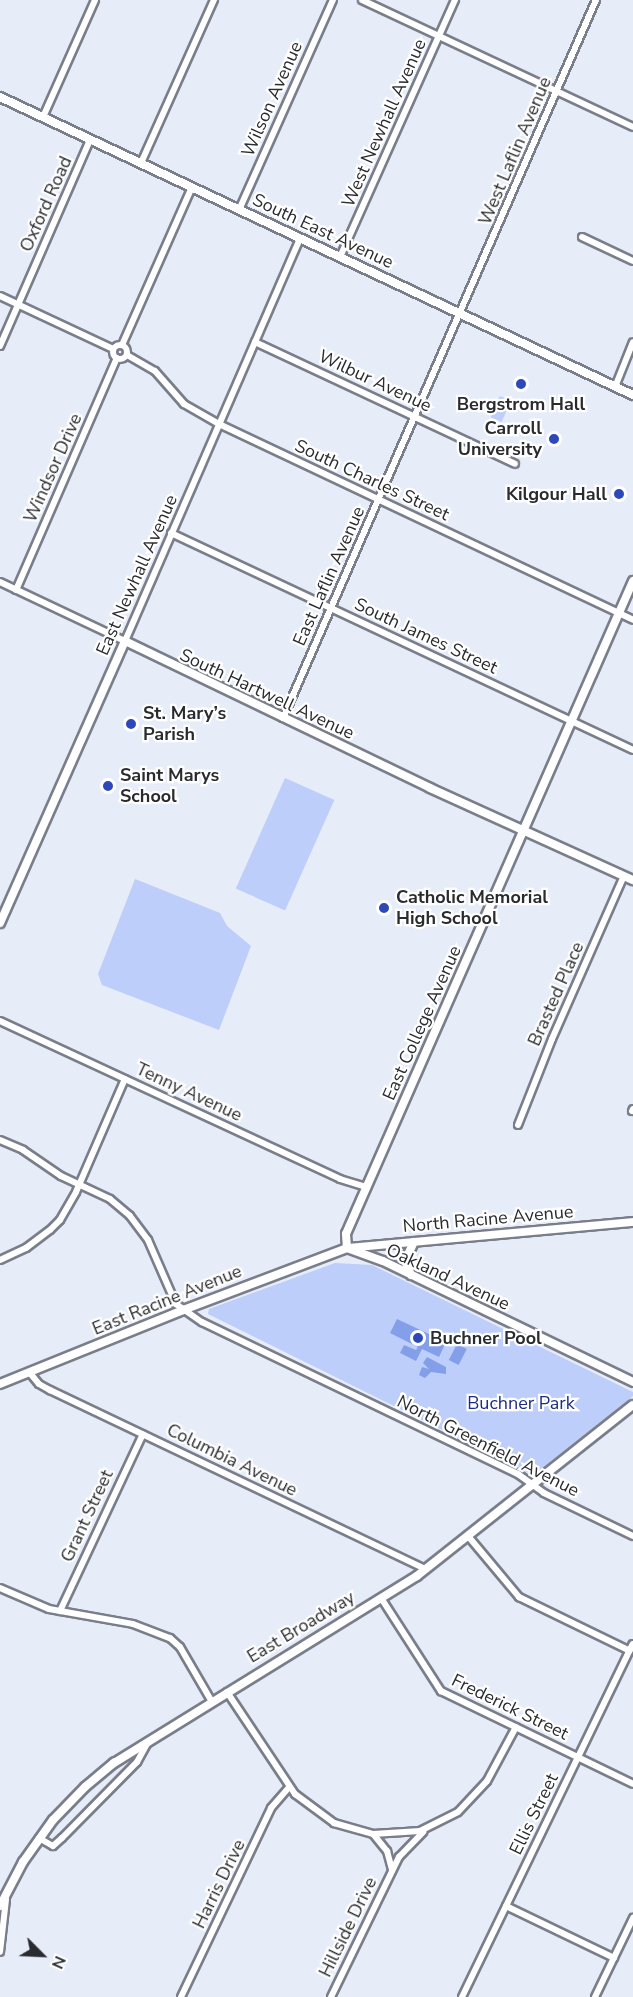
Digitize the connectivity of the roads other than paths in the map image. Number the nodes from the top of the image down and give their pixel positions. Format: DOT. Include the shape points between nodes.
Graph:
graph roads {
  1 [pos="95,0"];
  2 [pos="214,0"];
  3 [pos="333,0"];
  4 [pos="362,0"];
  5 [pos="455,0"];
  6 [pos="596,0"];
  7 [pos="439,36"];
  8 [pos="557,92"];
  9 [pos="0,97"];
  10 [pos="43,117"];
  11 [pos="633,127"];
  12 [pos="90,140"];
  13 [pos="141,163"];
  14 [pos="192,187"];
  15 [pos="239,210"];
  16 [pos="582,237"];
  17 [pos="300,238"];
  18 [pos="340,257"];
  19 [pos="633,261"];
  20 [pos="0,296"];
  21 [pos="18,305"];
  22 [pos="461,314"];
  23 [pos="255,342"];
  24 [pos="633,342"];
  25 [pos="123,345"];
  26 [pos="0,346"];
  27 [pos="113,349"];
  28 [pos="127,355"];
  29 [pos="117,358"];
  30 [pos="615,387"];
  31 [pos="633,395"];
  32 [pos="416,417"];
  33 [pos="219,423"];
  34 [pos="515,464"];
  35 [pos="380,500"];
  36 [pos="171,533"];
  37 [pos="633,581"];
  38 [pos="0,582"];
  39 [pos="16,590"];
  40 [pos="332,608"];
  41 [pos="619,614"];
  42 [pos="633,620"];
  43 [pos="124,641"];
  44 [pos="283,718"];
  45 [pos="570,721"];
  46 [pos="633,750"];
  47 [pos="523,830"];
  48 [pos="624,876"];
  49 [pos="633,880"];
  50 [pos="0,922"];
  51 [pos="0,1021"];
  52 [pos="124,1079"];
  53 [pos="518,1125"];
  54 [pos="0,1140"];
  55 [pos="79,1184"];
  56 [pos="366,1187"];
  57 [pos="633,1222"];
  58 [pos="414,1242"];
  59 [pos="347,1248"];
  60 [pos="0,1260"];
  61 [pos="411,1275"];
  62 [pos="183,1310"];
  63 [pos="30,1373"];
  64 [pos="633,1382"];
  65 [pos="0,1384"];
  66 [pos="633,1405"];
  67 [pos="143,1434"];
  68 [pos="533,1484"];
  69 [pos="468,1536"];
  70 [pos="633,1536"];
  71 [pos="425,1569"];
  72 [pos="0,1588"];
  73 [pos="381,1598"];
  74 [pos="60,1611"];
  75 [pos="633,1644"];
  76 [pos="630,1651"];
  77 [pos="227,1692"];
  78 [pos="212,1702"];
  79 [pos="516,1727"];
  80 [pos="149,1741"];
  81 [pos="578,1758"];
  82 [pos="633,1784"];
  83 [pos="289,1787"];
  84 [pos="428,1828"];
  85 [pos="373,1834"];
  86 [pos="39,1838"];
  87 [pos="392,1871"];
  88 [pos="6,1892"];
  89 [pos="0,1906"];
  90 [pos="506,1906"];
  91 [pos="633,1918"];
  92 [pos="0,1952"];
  93 [pos="614,1958"];
  94 [pos="181,1997"];
  95 [pos="331,1997"];
  96 [pos="462,1997"];
  97 [pos="595,1997"];
  1 -- 10 [label="street"];
  2 -- 13 [label="street"];
  3 -- 15 [label="street, Wilson Avenue"];
  4 -- 7 [label="street"];
  5 -- 7 [label="street, West Newhall Avenue"];
  6 -- 8 [label="street, West Laflin Avenue"];
  7 -- 8 [label="street"];
  7 -- 18 [label="street, West Newhall Avenue"];
  8 -- 11 [label="street"];
  8 -- 22 [label="street, West Laflin Avenue"];
  9 -- 10 [label="main road, South East Avenue"];
  10 -- 12 [label="main road, South East Avenue"];
  12 -- 13 [label="main road, South East Avenue"];
  12 -- 21 [label="street, Oxford Road"];
  13 -- 14 [label="main road, South East Avenue"];
  14 -- 15 [label="main road, South East Avenue"];
  14 -- 25 [label="street"];
  15 -- 17 [label="main road, South East Avenue"];
  16 -- 19 [label="street"];
  17 -- 18 [label="main road, South East Avenue"];
  17 -- 23 [label="street, East Newhall Avenue"];
  18 -- 22 [label="main road, South East Avenue"];
  20 -- 21 [label="street"];
  21 -- 26 [label="street, Oxford Road"];
  21 -- 27 [label="street"];
  22 -- 30 [label="main road, South East Avenue"];
  22 -- 32 [label="street, East Laflin Avenue"];
  23 -- 32 [label="street, Wilbur Avenue"];
  23 -- 33 [label="street, East Newhall Avenue"];
  24 -- 30 [label="street"];
  25 -- 27 [label="street"];
  25 -- 28 [label="street"];
  27 -- 29 [label="street"];
  28 -- 29 [label="street"];
  28 -- 33 [label="street, South Charles Street" via="155,371 184,404"];
  29 -- 39 [label="street, Windsor Drive"];
  30 -- 31 [label="main road, South East Avenue"];
  32 -- 34 [label="street, Wilbur Avenue"];
  32 -- 35 [label="street, East Laflin Avenue"];
  33 -- 35 [label="street, South Charles Street"];
  33 -- 36 [label="street, East Newhall Avenue"];
  35 -- 40 [label="street, East Laflin Avenue"];
  35 -- 41 [label="street, South Charles Street"];
  36 -- 40 [label="street, South James Street"];
  36 -- 43 [label="street, East Newhall Avenue"];
  37 -- 41 [label="street, East College Avenue"];
  38 -- 39 [label="street, South Hartwell Avenue"];
  39 -- 43 [label="street, South Hartwell Avenue"];
  40 -- 44 [label="street, East Laflin Avenue"];
  40 -- 45 [label="street, South James Street"];
  41 -- 42 [label="street, South Charles Street"];
  41 -- 45 [label="street, East College Avenue"];
  43 -- 44 [label="street, South Hartwell Avenue"];
  43 -- 50 [label="street, East Newhall Avenue"];
  44 -- 47 [label="street, South Hartwell Avenue"];
  45 -- 46 [label="street, South James Street"];
  45 -- 47 [label="street, East College Avenue"];
  47 -- 48 [label="street, South Hartwell Avenue"];
  47 -- 56 [label="street, East College Avenue"];
  48 -- 49 [label="street, South Hartwell Avenue"];
  48 -- 53 [label="street, Brasted Place"];
  51 -- 52 [label="street, Tenny Avenue"];
  52 -- 55 [label="street"];
  52 -- 56 [label="street, Tenny Avenue" via="340,1179"];
  54 -- 55 [label="street"];
  55 -- 60 [label="street" via="50,1230 26,1248"];
  55 -- 62 [label="street" via="110,1199 137,1223 176,1304"];
  56 -- 59 [label="street, East College Avenue" via="346,1234"];
  57 -- 58 [label="main road, North Racine Avenue"];
  58 -- 59 [label="main road, North Racine Avenue"];
  58 -- 61 [label="main road" via="405,1261"];
  59 -- 61 [label="street, Oakland Avenue"];
  59 -- 62 [label="main road, East Racine Avenue"];
  61 -- 64 [label="street, Oakland Avenue"];
  62 -- 63 [label="main road, East Racine Avenue"];
  62 -- 68 [label="street, North Greenfield Avenue"];
  63 -- 65 [label="main road, East Racine Avenue"];
  63 -- 67 [label="street, Columbia Avenue" via="39,1384"];
  66 -- 68 [label="main road, East Broadway"];
  67 -- 71 [label="street, Columbia Avenue"];
  67 -- 74 [label="street, Grant Street"];
  68 -- 69 [label="main road, East Broadway"];
  68 -- 70 [label="street, North Greenfield Avenue"];
  69 -- 71 [label="main road, East Broadway"];
  69 -- 76 [label="street" via="519,1597"];
  71 -- 73 [label="main road, East Broadway"];
  72 -- 74 [label="street"];
  73 -- 77 [label="main road, East Broadway"];
  73 -- 79 [label="street, Frederick Street" via="438,1688"];
  74 -- 78 [label="street" via="133,1624 170,1638 180,1647"];
  75 -- 76 [label="street, Ellis Street"];
  76 -- 81 [label="street, Ellis Street"];
  77 -- 78 [label="main road, East Broadway"];
  77 -- 83 [label="street"];
  78 -- 80 [label="main road, East Broadway"];
  79 -- 81 [label="street, Frederick Street"];
  79 -- 84 [label="street" via="495,1770 479,1791 458,1812"];
  80 -- 86 [label="main road, East Broadway" via="90,1782"];
  80 -- 86 [label="street" via="134,1766 62,1838 52,1846"];
  81 -- 82 [label="street, Frederick Street"];
  81 -- 90 [label="street, Ellis Street"];
  83 -- 85 [label="street" via="328,1820"];
  83 -- 94 [label="street, Harris Drive" via="272,1808"];
  84 -- 85 [label="street"];
  84 -- 87 [label="street, Hillside Drive" via="408,1844"];
  85 -- 87 [label="street, Hillside Drive" via="387,1851"];
  86 -- 88 [label="main road, East Broadway"];
  87 -- 95 [label="street, Hillside Drive"];
  88 -- 89 [label="main road, East Broadway"];
  88 -- 92 [label="street, East Broadway"];
  90 -- 93 [label="street"];
  90 -- 96 [label="street, Ellis Street"];
  91 -- 93 [label="street"];
  93 -- 97 [label="street"];
}
